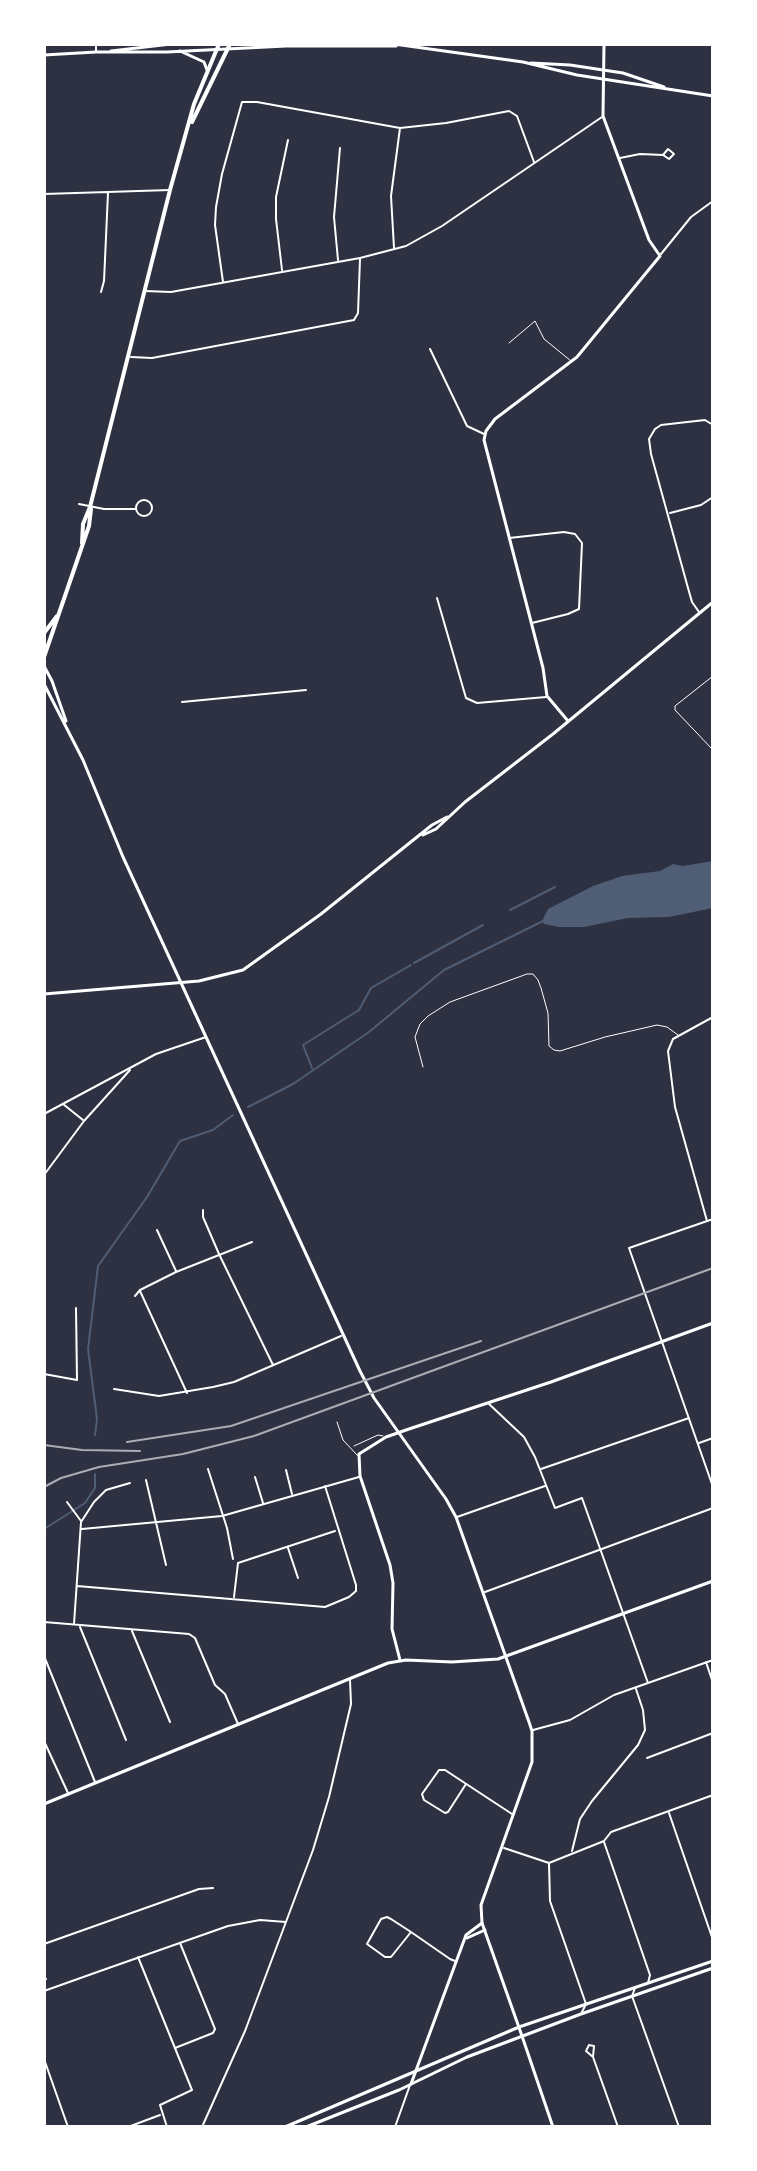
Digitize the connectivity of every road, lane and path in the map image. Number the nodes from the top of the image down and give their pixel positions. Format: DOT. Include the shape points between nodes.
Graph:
graph roads {
  1 [pos="96,44"];
  2 [pos="171,44"];
  3 [pos="394,44"];
  4 [pos="604,44"];
  5 [pos="218,46"];
  6 [pos="230,46"];
  7 [pos="404,46"];
  8 [pos="180,51"];
  9 [pos="96,52"];
  10 [pos="44,55"];
  11 [pos="523,62"];
  12 [pos="207,70"];
  13 [pos="603,70"];
  14 [pos="603,80"];
  15 [pos="667,88"];
  16 [pos="713,96"];
  17 [pos="603,116"];
  18 [pos="189,127"];
  19 [pos="400,128"];
  20 [pos="288,140"];
  21 [pos="340,148"];
  22 [pos="663,155"];
  23 [pos="619,159"];
  24 [pos="534,162"];
  25 [pos="170,190"];
  26 [pos="108,192"];
  27 [pos="44,194"];
  28 [pos="713,201"];
  29 [pos="394,249"];
  30 [pos="660,256"];
  31 [pos="360,258"];
  32 [pos="338,261"];
  33 [pos="282,271"];
  34 [pos="223,282"];
  35 [pos="145,291"];
  36 [pos="101,292"];
  37 [pos="509,343"];
  38 [pos="430,349"];
  39 [pos="128,357"];
  40 [pos="571,361"];
  41 [pos="713,425"];
  42 [pos="485,435"];
  43 [pos="713,497"];
  44 [pos="79,504"];
  45 [pos="90,507"];
  46 [pos="136,509"];
  47 [pos="669,514"];
  48 [pos="509,538"];
  49 [pos="437,598"];
  50 [pos="713,602"];
  51 [pos="700,613"];
  52 [pos="58,614"];
  53 [pos="531,623"];
  54 [pos="44,633"];
  55 [pos="44,657"];
  56 [pos="44,666"];
  57 [pos="713,676"];
  58 [pos="44,684"];
  59 [pos="306,690"];
  60 [pos="547,696"];
  61 [pos="44,698"];
  62 [pos="52,702"];
  63 [pos="182,702"];
  64 [pos="568,721"];
  65 [pos="67,725"];
  66 [pos="713,750"];
  67 [pos="182,981"];
  68 [pos="44,994"];
  69 [pos="713,1017"];
  70 [pos="678,1035"];
  71 [pos="207,1036"];
  72 [pos="133,1066"];
  73 [pos="423,1067"];
  74 [pos="63,1104"];
  75 [pos="44,1114"];
  76 [pos="84,1121"];
  77 [pos="44,1175"];
  78 [pos="203,1210"];
  79 [pos="713,1219"];
  80 [pos="707,1221"];
  81 [pos="157,1230"];
  82 [pos="252,1242"];
  83 [pos="219,1254"];
  84 [pos="176,1272"];
  85 [pos="140,1290"];
  86 [pos="135,1296"];
  87 [pos="76,1308"];
  88 [pos="713,1323"];
  89 [pos="343,1335"];
  90 [pos="662,1342"];
  91 [pos="273,1366"];
  92 [pos="44,1374"];
  93 [pos="114,1389"];
  94 [pos="187,1393"];
  95 [pos="487,1402"];
  96 [pos="689,1418"];
  97 [pos="337,1422"];
  98 [pos="398,1433"];
  99 [pos="386,1437"];
  100 [pos="713,1438"];
  101 [pos="698,1444"];
  102 [pos="354,1446"];
  103 [pos="358,1456"];
  104 [pos="208,1469"];
  105 [pos="286,1470"];
  106 [pos="540,1470"];
  107 [pos="360,1476"];
  108 [pos="255,1477"];
  109 [pos="146,1480"];
  110 [pos="130,1483"];
  111 [pos="325,1486"];
  112 [pos="546,1486"];
  113 [pos="713,1487"];
  114 [pos="293,1496"];
  115 [pos="67,1502"];
  116 [pos="263,1504"];
  117 [pos="713,1508"];
  118 [pos="222,1516"];
  119 [pos="456,1517"];
  120 [pos="81,1522"];
  121 [pos="156,1523"];
  122 [pos="82,1529"];
  123 [pos="337,1531"];
  124 [pos="287,1547"];
  125 [pos="601,1549"];
  126 [pos="233,1559"];
  127 [pos="166,1565"];
  128 [pos="298,1578"];
  129 [pos="713,1581"];
  130 [pos="77,1586"];
  131 [pos="483,1593"];
  132 [pos="234,1599"];
  133 [pos="625,1614"];
  134 [pos="44,1622"];
  135 [pos="74,1625"];
  136 [pos="80,1625"];
  137 [pos="132,1630"];
  138 [pos="44,1656"];
  139 [pos="506,1657"];
  140 [pos="400,1660"];
  141 [pos="713,1660"];
  142 [pos="706,1662"];
  143 [pos="350,1679"];
  144 [pos="648,1683"];
  145 [pos="713,1683"];
  146 [pos="636,1688"];
  147 [pos="170,1722"];
  148 [pos="238,1725"];
  149 [pos="532,1731"];
  150 [pos="713,1733"];
  151 [pos="126,1740"];
  152 [pos="44,1741"];
  153 [pos="647,1758"];
  154 [pos="95,1783"];
  155 [pos="466,1784"];
  156 [pos="68,1794"];
  157 [pos="713,1795"];
  158 [pos="44,1804"];
  159 [pos="668,1811"];
  160 [pos="513,1814"];
  161 [pos="604,1841"];
  162 [pos="501,1847"];
  163 [pos="572,1853"];
  164 [pos="549,1863"];
  165 [pos="213,1888"];
  166 [pos="288,1922"];
  167 [pos="482,1923"];
  168 [pos="485,1930"];
  169 [pos="411,1932"];
  170 [pos="464,1940"];
  171 [pos="713,1940"];
  172 [pos="180,1942"];
  173 [pos="44,1944"];
  174 [pos="138,1957"];
  175 [pos="713,1961"];
  176 [pos="456,1962"];
  177 [pos="713,1968"];
  178 [pos="648,1983"];
  179 [pos="635,1987"];
  180 [pos="44,1991"];
  181 [pos="632,1996"];
  182 [pos="586,2004"];
  183 [pos="581,2014"];
  184 [pos="519,2027"];
  185 [pos="522,2036"];
  186 [pos="175,2048"];
  187 [pos="593,2057"];
  188 [pos="44,2059"];
  189 [pos="415,2071"];
  190 [pos="411,2084"];
  191 [pos="162,2114"];
  192 [pos="68,2127"];
  193 [pos="128,2127"];
  194 [pos="167,2127"];
  195 [pos="202,2127"];
  196 [pos="285,2127"];
  197 [pos="306,2127"];
  198 [pos="395,2127"];
  199 [pos="553,2127"];
  200 [pos="618,2127"];
  201 [pos="679,2127"];
  1 -- 9 [label="street"];
  2 -- 9 [label="main road"];
  3 -- 7 [label="main road"];
  4 -- 13 [label="main road"];
  5 -- 6 [label="main road"];
  5 -- 8 [label="main road"];
  5 -- 12 [label="main road"];
  6 -- 7 [label="main road"];
  6 -- 18 [label="main road"];
  7 -- 11 [label="main road"];
  8 -- 9 [label="main road"];
  8 -- 12 [label="main road" via="204,62"];
  9 -- 10 [label="main road"];
  11 -- 13 [label="main road"];
  11 -- 14 [label="main road"];
  12 -- 18 [label="main road"];
  13 -- 14 [label="main road"];
  13 -- 15 [label="main road"];
  14 -- 15 [label="main road"];
  14 -- 17 [label="main road"];
  15 -- 16 [label="main road"];
  17 -- 23 [label="main road"];
  17 -- 24 [label="street"];
  18 -- 25 [label="main road"];
  19 -- 24 [label="street" via="509,111 517,116"];
  19 -- 29 [label="street" via="391,196"];
  19 -- 34 [label="street" via="242,102 216,207"];
  20 -- 33 [label="street" via="276,197"];
  21 -- 32 [label="street" via="334,217"];
  22 -- 23 [label="street"];
  23 -- 30 [label="main road"];
  24 -- 29 [label="street" via="442,226"];
  25 -- 26 [label="street"];
  25 -- 35 [label="main road"];
  26 -- 27 [label="street"];
  26 -- 36 [label="street"];
  28 -- 30 [label="street" via="691,217"];
  29 -- 31 [label="street"];
  30 -- 40 [label="main road"];
  31 -- 32 [label="street"];
  31 -- 39 [label="street" via="356,318 152,358"];
  32 -- 33 [label="street"];
  33 -- 34 [label="street"];
  34 -- 35 [label="street" via="163,293"];
  35 -- 39 [label="main road"];
  37 -- 40 [label="lane" via="535,321 544,339"];
  38 -- 42 [label="street" via="467,426"];
  39 -- 45 [label="main road"];
  40 -- 42 [label="main road" via="495,419"];
  41 -- 47 [label="street" via="705,420 661,425 649,439"];
  42 -- 48 [label="main road"];
  43 -- 47 [label="street"];
  44 -- 45 [label="street"];
  45 -- 46 [label="street"];
  45 -- 52 [label="main road"];
  47 -- 51 [label="street" via="692,602"];
  48 -- 53 [label="main road"];
  48 -- 53 [label="street" via="564,532 575,534 582,543 579,609"];
  49 -- 60 [label="street" via="466,698 477,703"];
  50 -- 51 [label="main road"];
  51 -- 64 [label="main road"];
  52 -- 54 [label="main road"];
  52 -- 55 [label="main road"];
  53 -- 60 [label="main road"];
  56 -- 65 [label="main road"];
  57 -- 66 [label="lane" via="675,706"];
  58 -- 62 [label="main road"];
  59 -- 63 [label="street"];
  60 -- 64 [label="main road"];
  61 -- 62 [label="main road"];
  62 -- 65 [label="main road"];
  64 -- 67 [label="main road" via="249,967 217,978"];
  65 -- 67 [label="main road"];
  67 -- 68 [label="main road"];
  67 -- 71 [label="main road"];
  69 -- 70 [label="street"];
  70 -- 73 [label="lane" via="657,1025 554,1050 549,1046 541,988 533,974 527,974 428,1016 416,1032"];
  70 -- 80 [label="street" via="668,1051 671,1087"];
  71 -- 72 [label="street"];
  71 -- 89 [label="main road"];
  72 -- 74 [label="street"];
  72 -- 76 [label="street"];
  74 -- 75 [label="street"];
  74 -- 76 [label="street"];
  76 -- 77 [label="street"];
  78 -- 83 [label="street"];
  79 -- 80 [label="street"];
  80 -- 90 [label="street" via="629,1248"];
  81 -- 84 [label="street"];
  82 -- 83 [label="street"];
  83 -- 84 [label="street"];
  83 -- 91 [label="street"];
  84 -- 85 [label="street"];
  85 -- 86 [label="street"];
  85 -- 94 [label="street"];
  87 -- 92 [label="street" via="77,1380"];
  88 -- 90 [label="main road"];
  89 -- 91 [label="street"];
  89 -- 98 [label="main road"];
  90 -- 95 [label="main road"];
  90 -- 96 [label="street"];
  91 -- 94 [label="street"];
  93 -- 94 [label="street" via="159,1396"];
  95 -- 98 [label="main road"];
  95 -- 106 [label="street" via="524,1437"];
  96 -- 101 [label="street"];
  96 -- 106 [label="street"];
  97 -- 103 [label="lane" via="343,1440"];
  98 -- 99 [label="main road"];
  98 -- 119 [label="main road"];
  99 -- 102 [label="lane" via="378,1435"];
  99 -- 103 [label="main road"];
  100 -- 101 [label="street"];
  101 -- 113 [label="street"];
  103 -- 107 [label="main road"];
  104 -- 118 [label="street"];
  105 -- 114 [label="street"];
  106 -- 112 [label="street"];
  107 -- 111 [label="street"];
  107 -- 140 [label="main road" via="390,1565 392,1629"];
  108 -- 116 [label="street"];
  109 -- 121 [label="street"];
  110 -- 120 [label="street" via="106,1490"];
  111 -- 114 [label="street"];
  111 -- 123 [label="street"];
  112 -- 119 [label="street"];
  112 -- 125 [label="street" via="555,1508 582,1498"];
  114 -- 116 [label="street"];
  115 -- 120 [label="street"];
  116 -- 118 [label="street"];
  117 -- 125 [label="street"];
  118 -- 121 [label="street"];
  118 -- 126 [label="street"];
  119 -- 131 [label="main road"];
  120 -- 122 [label="street"];
  121 -- 122 [label="street"];
  121 -- 127 [label="street"];
  122 -- 130 [label="street"];
  123 -- 124 [label="street"];
  123 -- 132 [label="street" via="356,1591 349,1597 325,1607"];
  124 -- 128 [label="street"];
  124 -- 132 [label="street" via="238,1563"];
  125 -- 131 [label="street"];
  125 -- 133 [label="street"];
  129 -- 133 [label="main road"];
  130 -- 132 [label="street"];
  130 -- 135 [label="street"];
  131 -- 139 [label="main road"];
  133 -- 139 [label="main road"];
  133 -- 144 [label="street"];
  134 -- 135 [label="street"];
  135 -- 136 [label="street"];
  136 -- 137 [label="street"];
  136 -- 151 [label="street"];
  137 -- 147 [label="street"];
  137 -- 148 [label="street" via="195,1638"];
  138 -- 154 [label="street"];
  139 -- 140 [label="main road"];
  139 -- 149 [label="main road"];
  140 -- 143 [label="main road"];
  141 -- 142 [label="street"];
  142 -- 144 [label="street"];
  142 -- 145 [label="street"];
  143 -- 148 [label="main road"];
  143 -- 166 [label="street" via="351,1704 332,1785"];
  144 -- 146 [label="street"];
  146 -- 149 [label="street" via="570,1720"];
  146 -- 163 [label="street" via="645,1730 580,1819"];
  148 -- 154 [label="main road"];
  149 -- 160 [label="main road" via="532,1762"];
  150 -- 153 [label="street"];
  152 -- 156 [label="street"];
  154 -- 156 [label="main road"];
  155 -- 155 [label="street" via="439,1770 422,1794 445,1813"];
  155 -- 160 [label="street"];
  156 -- 158 [label="main road"];
  157 -- 159 [label="street"];
  159 -- 161 [label="street" via="611,1832"];
  159 -- 171 [label="street"];
  160 -- 162 [label="main road"];
  161 -- 163 [label="street"];
  161 -- 178 [label="street" via="650,1975"];
  162 -- 164 [label="street"];
  162 -- 167 [label="main road" via="482,1899"];
  163 -- 164 [label="street"];
  164 -- 182 [label="street" via="550,1901"];
  165 -- 173 [label="street"];
  166 -- 172 [label="street" via="245,1921"];
  166 -- 195 [label="street"];
  167 -- 168 [label="main road"];
  167 -- 170 [label="main road"];
  168 -- 170 [label="main road"];
  168 -- 184 [label="main road"];
  169 -- 169 [label="street" via="384,1918 367,1944 391,1957"];
  169 -- 176 [label="street"];
  170 -- 176 [label="main road"];
  172 -- 174 [label="street"];
  172 -- 186 [label="street" via="215,2029"];
  174 -- 180 [label="street"];
  174 -- 186 [label="street"];
  175 -- 178 [label="main road"];
  176 -- 189 [label="main road"];
  177 -- 181 [label="main road"];
  178 -- 179 [label="main road"];
  179 -- 181 [label="street"];
  179 -- 182 [label="main road"];
  181 -- 183 [label="main road"];
  181 -- 201 [label="street"];
  182 -- 183 [label="street"];
  182 -- 184 [label="main road"];
  183 -- 185 [label="main road"];
  184 -- 185 [label="main road"];
  184 -- 189 [label="main road"];
  185 -- 190 [label="main road"];
  185 -- 199 [label="main road"];
  186 -- 191 [label="street" via="192,2090 160,2105"];
  187 -- 200 [label="street"];
  188 -- 192 [label="street"];
  189 -- 190 [label="main road"];
  189 -- 196 [label="main road"];
  190 -- 197 [label="main road"];
  190 -- 198 [label="street"];
  191 -- 193 [label="street"];
  191 -- 194 [label="street"];
}
